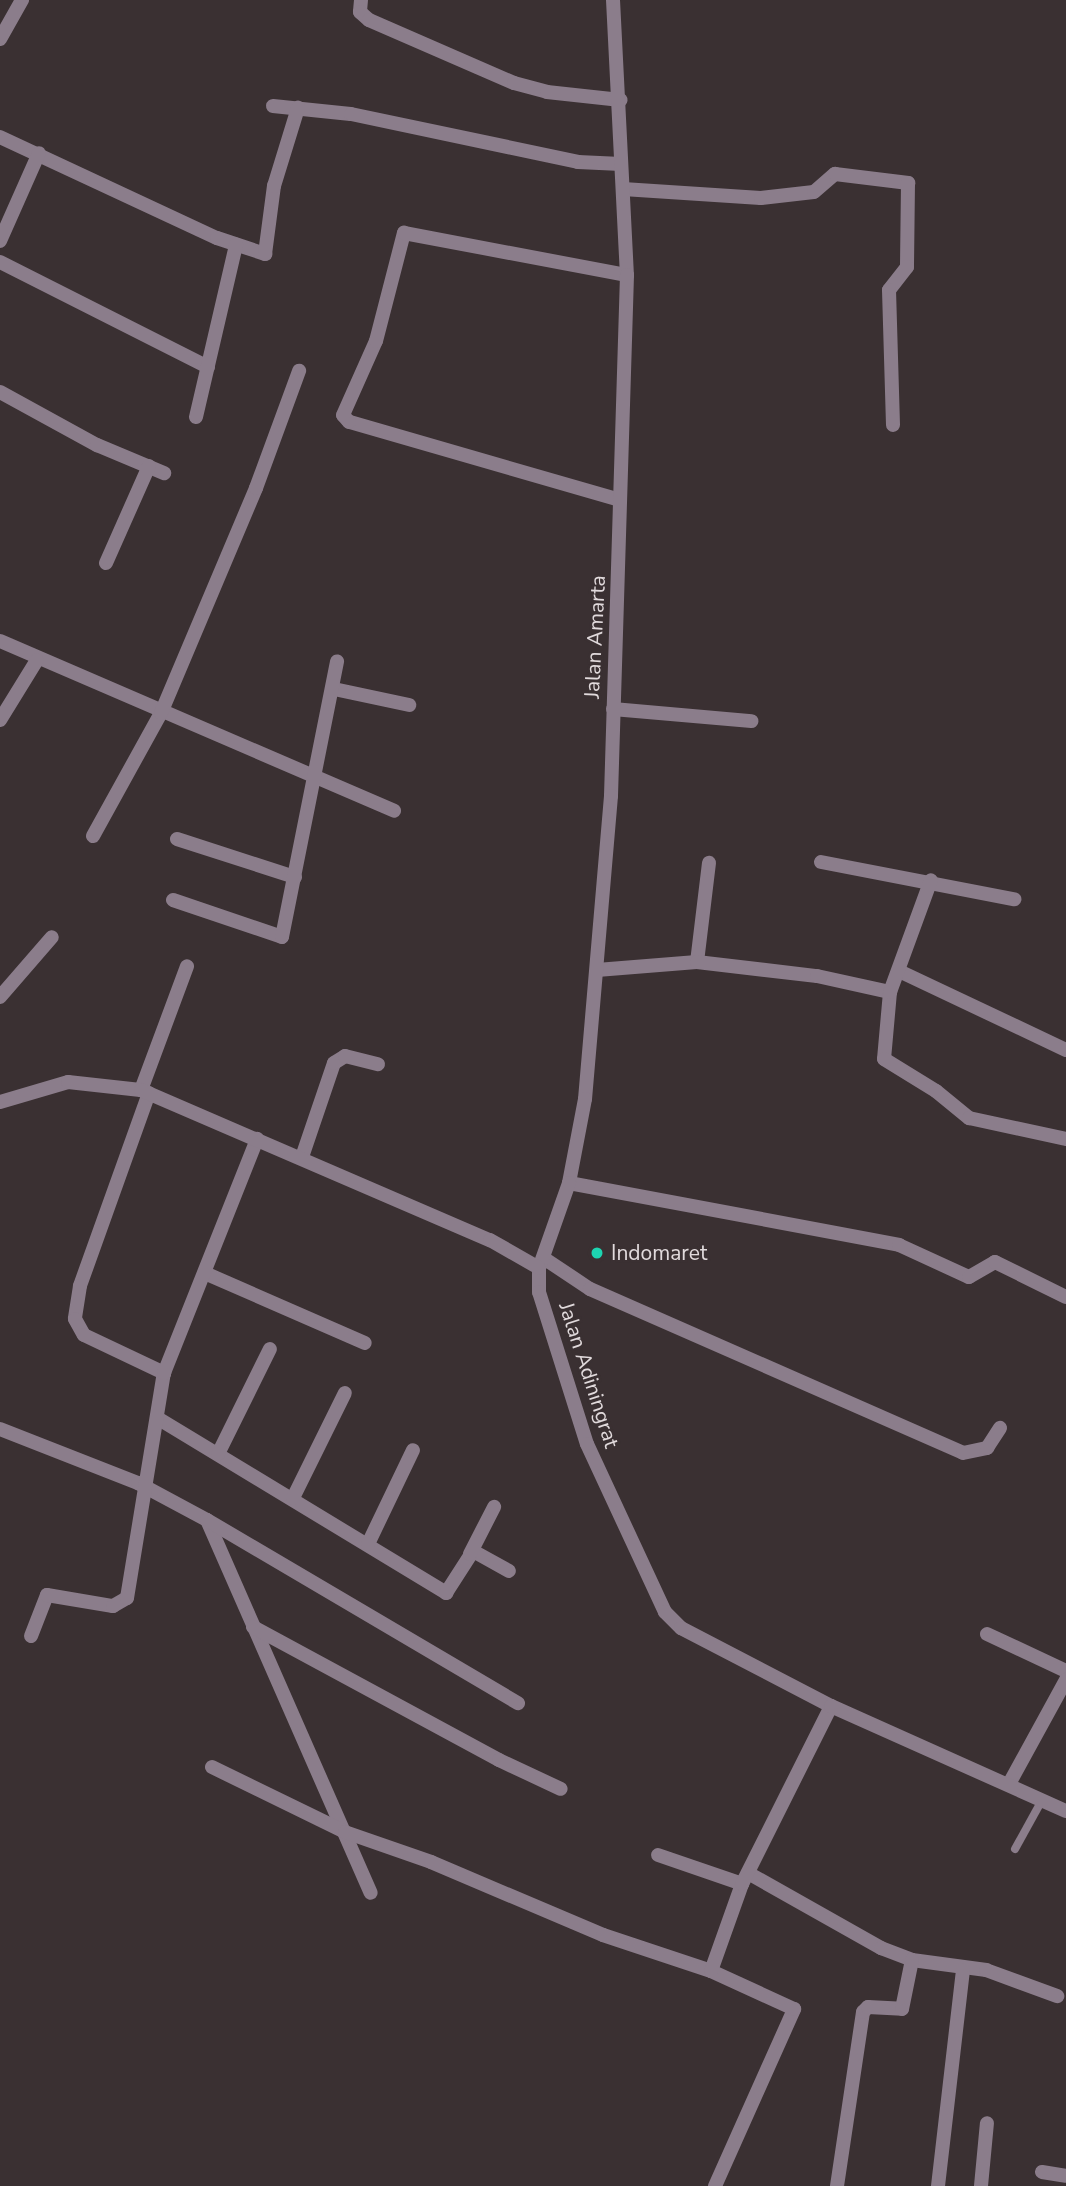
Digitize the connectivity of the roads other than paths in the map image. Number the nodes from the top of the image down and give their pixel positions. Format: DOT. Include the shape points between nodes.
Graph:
graph roads {
  1 [pos="22,0"];
  2 [pos="361,0"];
  3 [pos="613,0"];
  4 [pos="0,39"];
  5 [pos="621,100"];
  6 [pos="273,106"];
  7 [pos="298,108"];
  8 [pos="0,137"];
  9 [pos="39,153"];
  10 [pos="621,164"];
  11 [pos="623,189"];
  12 [pos="0,241"];
  13 [pos="236,244"];
  14 [pos="0,262"];
  15 [pos="628,275"];
  16 [pos="208,367"];
  17 [pos="299,372"];
  18 [pos="0,392"];
  19 [pos="196,417"];
  20 [pos="893,425"];
  21 [pos="149,466"];
  22 [pos="164,473"];
  23 [pos="620,500"];
  24 [pos="106,563"];
  25 [pos="0,641"];
  26 [pos="37,660"];
  27 [pos="337,661"];
  28 [pos="334,689"];
  29 [pos="409,705"];
  30 [pos="613,709"];
  31 [pos="161,713"];
  32 [pos="0,720"];
  33 [pos="751,721"];
  34 [pos="314,779"];
  35 [pos="394,811"];
  36 [pos="93,836"];
  37 [pos="177,839"];
  38 [pos="821,862"];
  39 [pos="709,863"];
  40 [pos="296,877"];
  41 [pos="931,880"];
  42 [pos="1014,899"];
  43 [pos="173,900"];
  44 [pos="52,937"];
  45 [pos="697,962"];
  46 [pos="187,966"];
  47 [pos="597,970"];
  48 [pos="899,971"];
  49 [pos="890,992"];
  50 [pos="0,997"];
  51 [pos="1066,1050"];
  52 [pos="378,1063"];
  53 [pos="145,1092"];
  54 [pos="0,1102"];
  55 [pos="257,1139"];
  56 [pos="1066,1139"];
  57 [pos="302,1157"];
  58 [pos="569,1183"];
  59 [pos="542,1264"];
  60 [pos="207,1274"];
  61 [pos="1066,1297"];
  62 [pos="365,1343"];
  63 [pos="270,1349"];
  64 [pos="164,1373"];
  65 [pos="345,1393"];
  66 [pos="159,1419"];
  67 [pos="1000,1428"];
  68 [pos="0,1429"];
  69 [pos="413,1450"];
  70 [pos="218,1454"];
  71 [pos="148,1488"];
  72 [pos="293,1498"];
  73 [pos="494,1507"];
  74 [pos="208,1520"];
  75 [pos="368,1544"];
  76 [pos="470,1554"];
  77 [pos="509,1571"];
  78 [pos="253,1627"];
  79 [pos="986,1633"];
  80 [pos="31,1636"];
  81 [pos="1066,1671"];
  82 [pos="1066,1680"];
  83 [pos="518,1703"];
  84 [pos="831,1706"];
  85 [pos="212,1767"];
  86 [pos="1009,1784"];
  87 [pos="561,1788"];
  88 [pos="1042,1800"];
  89 [pos="1066,1811"];
  90 [pos="345,1832"];
  91 [pos="1015,1849"];
  92 [pos="658,1854"];
  93 [pos="745,1879"];
  94 [pos="371,1893"];
  95 [pos="912,1960"];
  96 [pos="963,1970"];
  97 [pos="711,1971"];
  98 [pos="1057,1996"];
  99 [pos="988,2123"];
  100 [pos="1042,2172"];
  101 [pos="1066,2176"];
  102 [pos="715,2186"];
  103 [pos="837,2186"];
  104 [pos="938,2186"];
  105 [pos="981,2186"];
  1 -- 4 [label="street"];
  2 -- 5 [label="street" via="363,16 530,88"];
  3 -- 5 [label="street, Jalan Amarta"];
  5 -- 10 [label="street, Jalan Amarta"];
  6 -- 7 [label="street"];
  7 -- 10 [label="street" via="442,131 578,162"];
  7 -- 13 [label="street" via="274,186 265,254"];
  8 -- 9 [label="street"];
  9 -- 12 [label="street"];
  9 -- 13 [label="street"];
  10 -- 11 [label="street, Jalan Amarta"];
  11 -- 15 [label="street, Jalan Amarta"];
  11 -- 20 [label="street" via="761,198 814,192 835,174 908,183 907,267 889,290"];
  13 -- 16 [label="street"];
  14 -- 16 [label="street"];
  15 -- 23 [label="street, Jalan Amarta"];
  15 -- 23 [label="street" via="404,233 376,341 343,415 349,422"];
  16 -- 19 [label="street"];
  17 -- 31 [label="street" via="256,488"];
  18 -- 21 [label="street"];
  21 -- 22 [label="street"];
  21 -- 24 [label="street"];
  23 -- 30 [label="street, Jalan Amarta"];
  25 -- 26 [label="street"];
  26 -- 31 [label="street"];
  26 -- 32 [label="street"];
  27 -- 28 [label="street"];
  28 -- 29 [label="street"];
  28 -- 34 [label="street"];
  30 -- 33 [label="street"];
  30 -- 47 [label="street, Jalan Amarta"];
  31 -- 34 [label="street"];
  31 -- 36 [label="street"];
  34 -- 35 [label="street"];
  34 -- 40 [label="street"];
  37 -- 40 [label="street"];
  38 -- 41 [label="street"];
  39 -- 45 [label="street"];
  40 -- 43 [label="street" via="279,939"];
  41 -- 42 [label="street"];
  41 -- 48 [label="street"];
  44 -- 50 [label="street"];
  45 -- 47 [label="street"];
  45 -- 49 [label="street" via="817,976"];
  46 -- 53 [label="street"];
  47 -- 58 [label="street, Jalan Amarta" via="585,1099"];
  48 -- 49 [label="street"];
  48 -- 51 [label="street"];
  49 -- 56 [label="street" via="884,1059 969,1118"];
  52 -- 57 [label="street" via="345,1056 334,1063"];
  53 -- 54 [label="street" via="68,1082"];
  53 -- 55 [label="street"];
  53 -- 64 [label="street" via="80,1286 75,1319 84,1335"];
  55 -- 57 [label="street"];
  55 -- 60 [label="street"];
  57 -- 59 [label="street"];
  58 -- 59 [label="street, Jalan Amarta"];
  58 -- 61 [label="street" via="899,1245 969,1277 995,1262"];
  59 -- 67 [label="street" via="963,1453 987,1448"];
  59 -- 84 [label="street, Jalan Adiningrat" via="539,1292 587,1444 666,1612 694,1638"];
  60 -- 62 [label="street"];
  60 -- 64 [label="street"];
  63 -- 70 [label="street"];
  64 -- 66 [label="street"];
  65 -- 72 [label="street"];
  66 -- 70 [label="street"];
  66 -- 71 [label="street"];
  68 -- 71 [label="street"];
  69 -- 75 [label="street"];
  70 -- 72 [label="street"];
  71 -- 74 [label="street"];
  71 -- 80 [label="street" via="124,1602 113,1606 47,1595"];
  72 -- 75 [label="street"];
  73 -- 76 [label="street"];
  74 -- 78 [label="street"];
  74 -- 83 [label="street"];
  75 -- 76 [label="street" via="446,1592"];
  76 -- 77 [label="street" via="478,1552"];
  78 -- 87 [label="street" via="499,1760"];
  78 -- 90 [label="street"];
  79 -- 81 [label="street"];
  82 -- 86 [label="street"];
  84 -- 86 [label="street, Jalan Adiningrat"];
  84 -- 93 [label="street"];
  85 -- 90 [label="street"];
  86 -- 88 [label="street, Jalan Adiningrat"];
  88 -- 89 [label="street, Jalan Adiningrat"];
  88 -- 91 [label="lane"];
  90 -- 94 [label="street"];
  90 -- 97 [label="street" via="431,1862 603,1935"];
  92 -- 93 [label="street"];
  93 -- 95 [label="street"];
  93 -- 97 [label="street"];
  95 -- 96 [label="street"];
  95 -- 103 [label="street" via="902,2009 868,2007 863,2012"];
  96 -- 98 [label="street" via="986,1970"];
  96 -- 104 [label="street"];
  97 -- 102 [label="street" via="794,2009"];
  99 -- 105 [label="street"];
  100 -- 101 [label="street"];
}
